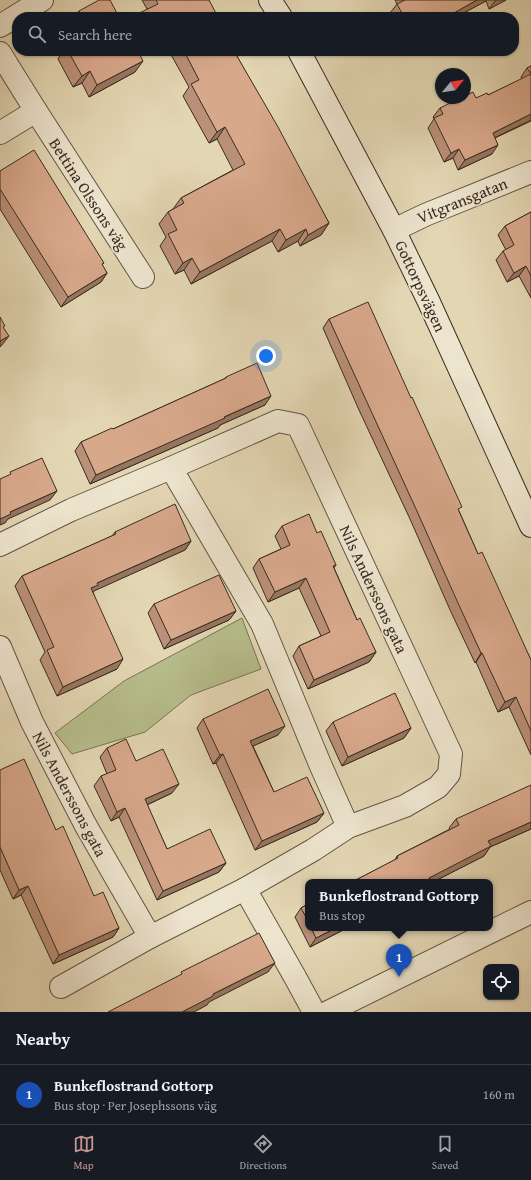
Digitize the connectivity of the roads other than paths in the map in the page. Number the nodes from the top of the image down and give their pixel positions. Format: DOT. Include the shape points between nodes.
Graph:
graph roads {
  1 [pos="42,0"];
  2 [pos="270,0"];
  3 [pos="23,12"];
  4 [pos="278,12"];
  5 [pos="12,19"];
  6 [pos="0,26"];
  7 [pos="0,53"];
  8 [pos="303,56"];
  9 [pos="36,111"];
  10 [pos="0,134"];
  11 [pos="531,172"];
  12 [pos="394,230"];
  13 [pos="142,277"];
  14 [pos="171,468"];
  15 [pos="531,526"];
  16 [pos="0,545"];
  17 [pos="0,646"];
  18 [pos="348,827"];
  19 [pos="245,889"];
  20 [pos="531,912"];
  21 [pos="492,931"];
  22 [pos="493,931"];
  23 [pos="150,937"];
  24 [pos="61,987"];
  25 [pos="314,1012"];
  26 [pos="328,1012"];
  1 -- 3 [label="street"];
  2 -- 4 [label="street"];
  5 -- 6 [label="street"];
  7 -- 9 [label="street, Bettina Olssons väg"];
  8 -- 12 [label="street, Gottorpsvägen"];
  9 -- 10 [label="street"];
  9 -- 13 [label="street, Bettina Olssons väg"];
  11 -- 12 [label="street, Vitgransgatan"];
  12 -- 15 [label="street, Gottorpsvägen"];
  14 -- 16 [label="street, Nils Anderssons gata" via="72,510"];
  14 -- 18 [label="street" via="262,624"];
  14 -- 18 [label="street, Nils Anderssons gata" via="278,421 298,425 451,754 449,774 438,787 405,806"];
  17 -- 23 [label="street, Nils Anderssons gata" via="32,722 86,826"];
  18 -- 19 [label="street, Nils Anderssons gata"];
  19 -- 23 [label="street, Nils Anderssons gata"];
  19 -- 25 [label="street"];
  20 -- 22 [label="street"];
  21 -- 26 [label="street"];
  23 -- 24 [label="street, Nils Anderssons gata"];
}
